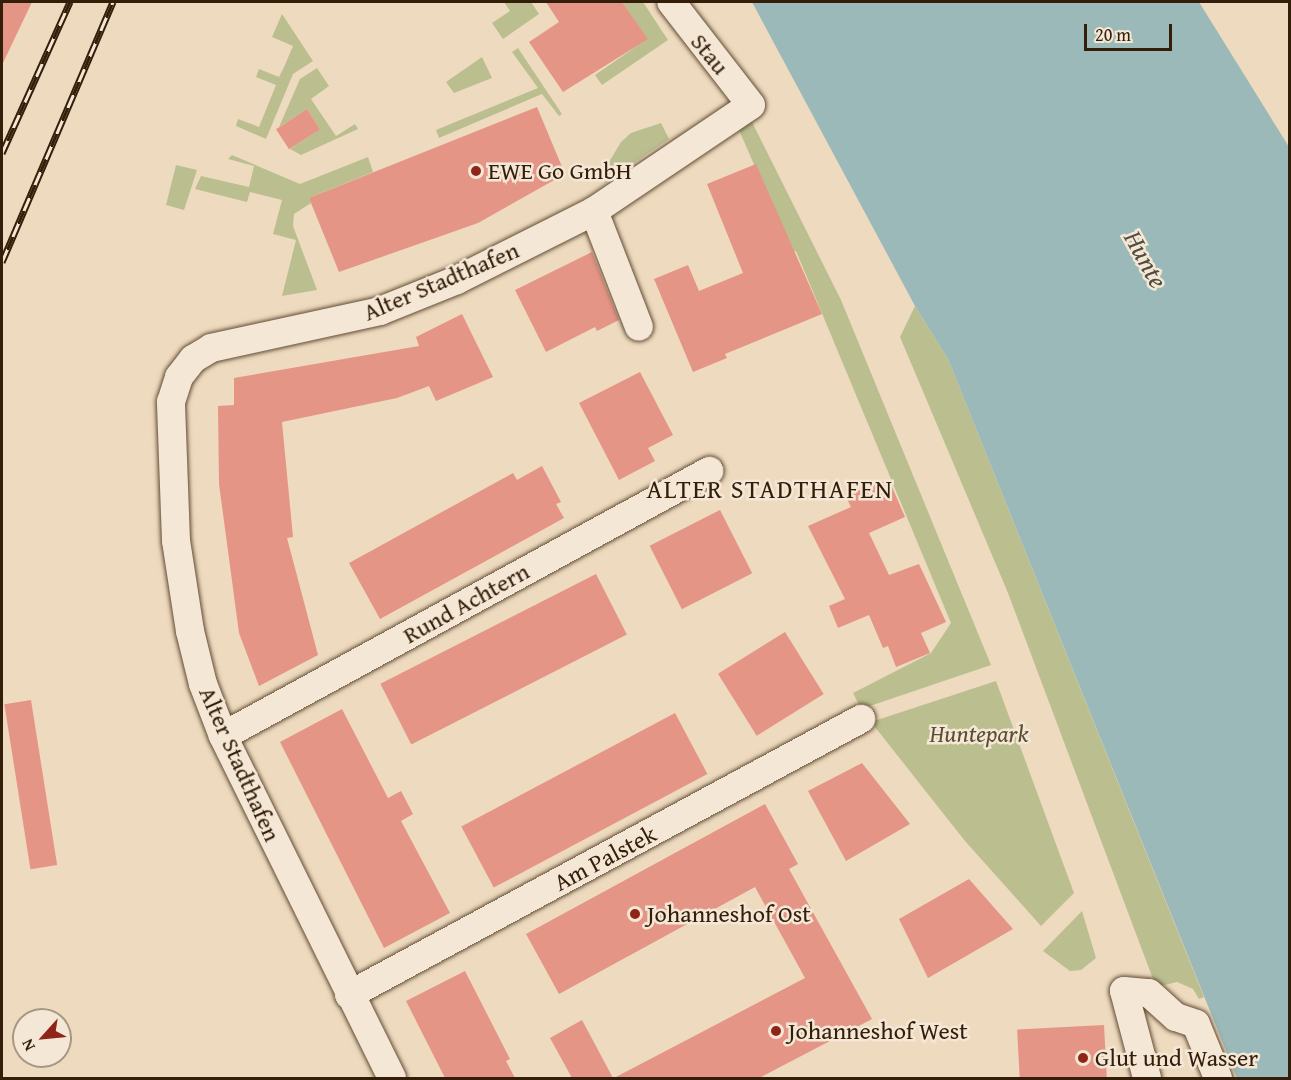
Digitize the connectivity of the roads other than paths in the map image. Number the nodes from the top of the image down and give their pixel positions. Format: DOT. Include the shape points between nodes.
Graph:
graph roads {
  1 [pos="671,2"];
  2 [pos="751,105"];
  3 [pos="594,212"];
  4 [pos="639,327"];
  5 [pos="709,471"];
  6 [pos="861,719"];
  7 [pos="223,736"];
  8 [pos="349,995"];
  9 [pos="392,1078"];
  10 [pos="1147,1078"];
  11 [pos="1218,1078"];
  1 -- 2 [label="street, Stau"];
  2 -- 3 [label="street, Alter Stadthafen"];
  3 -- 4 [label="street"];
  3 -- 7 [label="street, Alter Stadthafen" via="457,280 380,311 212,348 193,359 179,377 171,402 172,503 177,552 190,630"];
  5 -- 7 [label="street, Rund Achtern"];
  6 -- 8 [label="street, Am Palstek"];
  7 -- 8 [label="street, Alter Stadthafen"];
  8 -- 9 [label="street, Alter Stadthafen"];
  10 -- 11 [label="street" via="1124,991 1149,993 1176,1017 1196,1024"];
}
